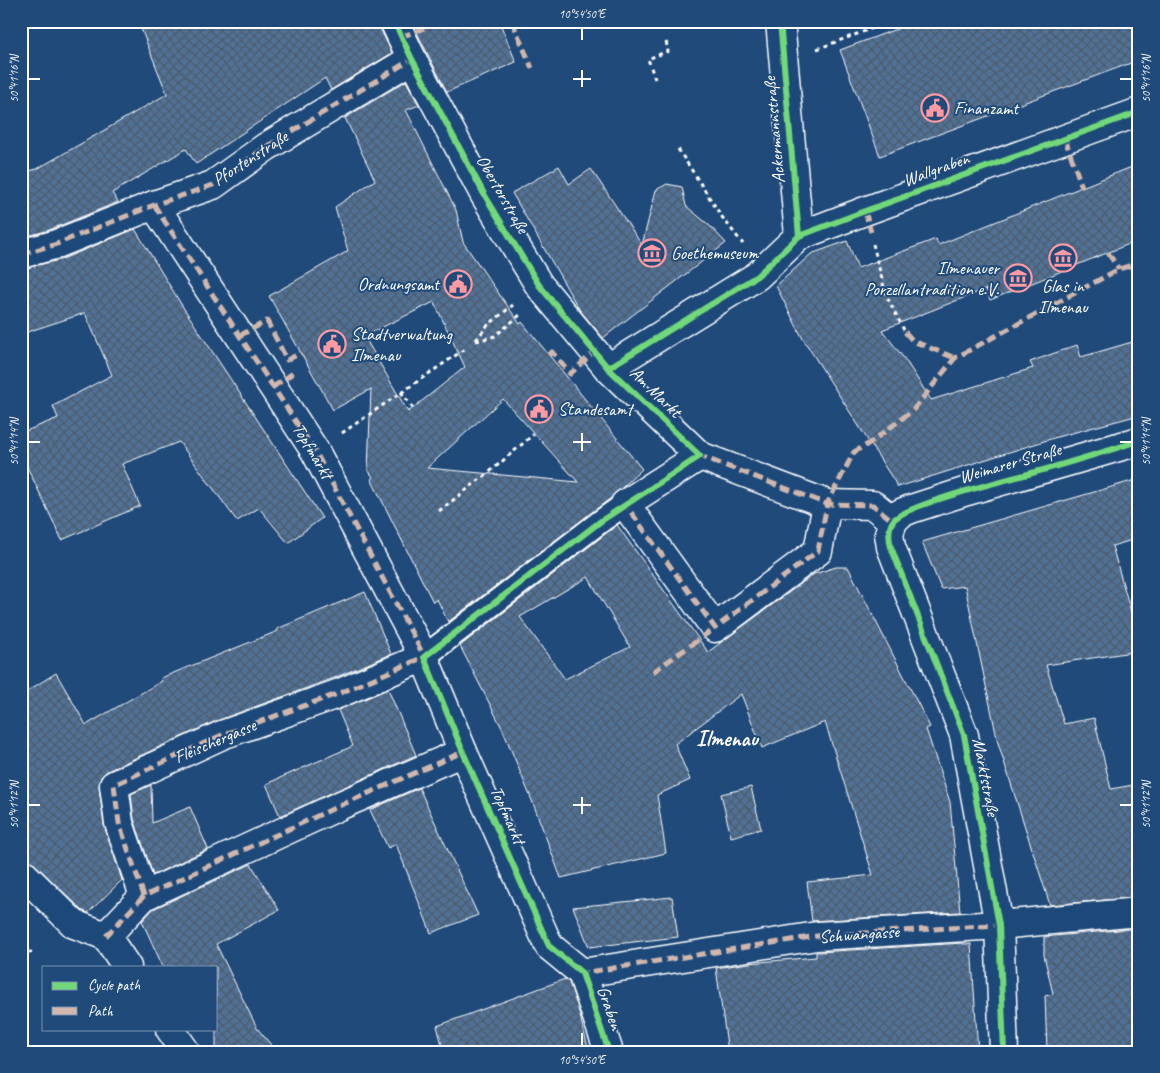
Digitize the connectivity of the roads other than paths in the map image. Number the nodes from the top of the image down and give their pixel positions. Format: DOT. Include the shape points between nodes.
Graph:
graph roads {
  1 [pos="394,21"];
  2 [pos="780,21"];
  3 [pos="412,59"];
  4 [pos="1139,112"];
  5 [pos="154,206"];
  6 [pos="799,236"];
  7 [pos="21,254"];
  8 [pos="757,276"];
  9 [pos="608,368"];
  10 [pos="1139,441"];
  11 [pos="700,456"];
  12 [pos="626,504"];
  13 [pos="827,504"];
  14 [pos="893,521"];
  15 [pos="424,657"];
  16 [pos="464,752"];
  17 [pos="21,872"];
  18 [pos="144,896"];
  19 [pos="1139,912"];
  20 [pos="998,925"];
  21 [pos="106,936"];
  22 [pos="126,966"];
  23 [pos="582,973"];
  24 [pos="171,1030"];
  25 [pos="186,1052"];
  26 [pos="609,1052"];
  27 [pos="1004,1052"];
  1 -- 3 [label="street, Obertorstraße"];
  2 -- 6 [label="street, Ackermannstraße"];
  3 -- 5 [label="street, Pfortenstraße" via="266,147 212,184"];
  3 -- 9 [label="street, Obertorstraße" via="484,194 543,289"];
  4 -- 6 [label="street, Wallgraben"];
  5 -- 7 [label="street, Pfortenstraße" via="54,245"];
  5 -- 15 [label="street, Topfmarkt" via="315,451"];
  6 -- 8 [label="street, Wallgraben"];
  8 -- 9 [label="street, Am Markt"];
  9 -- 11 [label="street, Am Markt"];
  10 -- 14 [label="street, Weimarer Straße" via="966,491 911,509"];
  11 -- 12 [label="street"];
  11 -- 13 [label="street, Am Markt"];
  12 -- 13 [label="street" via="715,628 818,551"];
  12 -- 15 [label="lane"];
  13 -- 14 [label="street, Am Markt" via="874,505"];
  14 -- 20 [label="street, Marktstraße" via="890,547 964,735"];
  15 -- 16 [label="street, Topfmarkt"];
  15 -- 18 [label="street, Fleischergasse" via="340,693 222,735 114,785 119,824"];
  16 -- 18 [label="street"];
  16 -- 23 [label="street, Topfmarkt" via="549,946"];
  17 -- 21 [label="street" via="74,924"];
  18 -- 21 [label="street"];
  19 -- 20 [label="street, Schwangasse"];
  20 -- 23 [label="street, Schwangasse" via="817,936"];
  20 -- 27 [label="street, Marktstraße"];
  21 -- 22 [label="street"];
  23 -- 26 [label="street, Graben"];
  24 -- 25 [label="street"];
}
